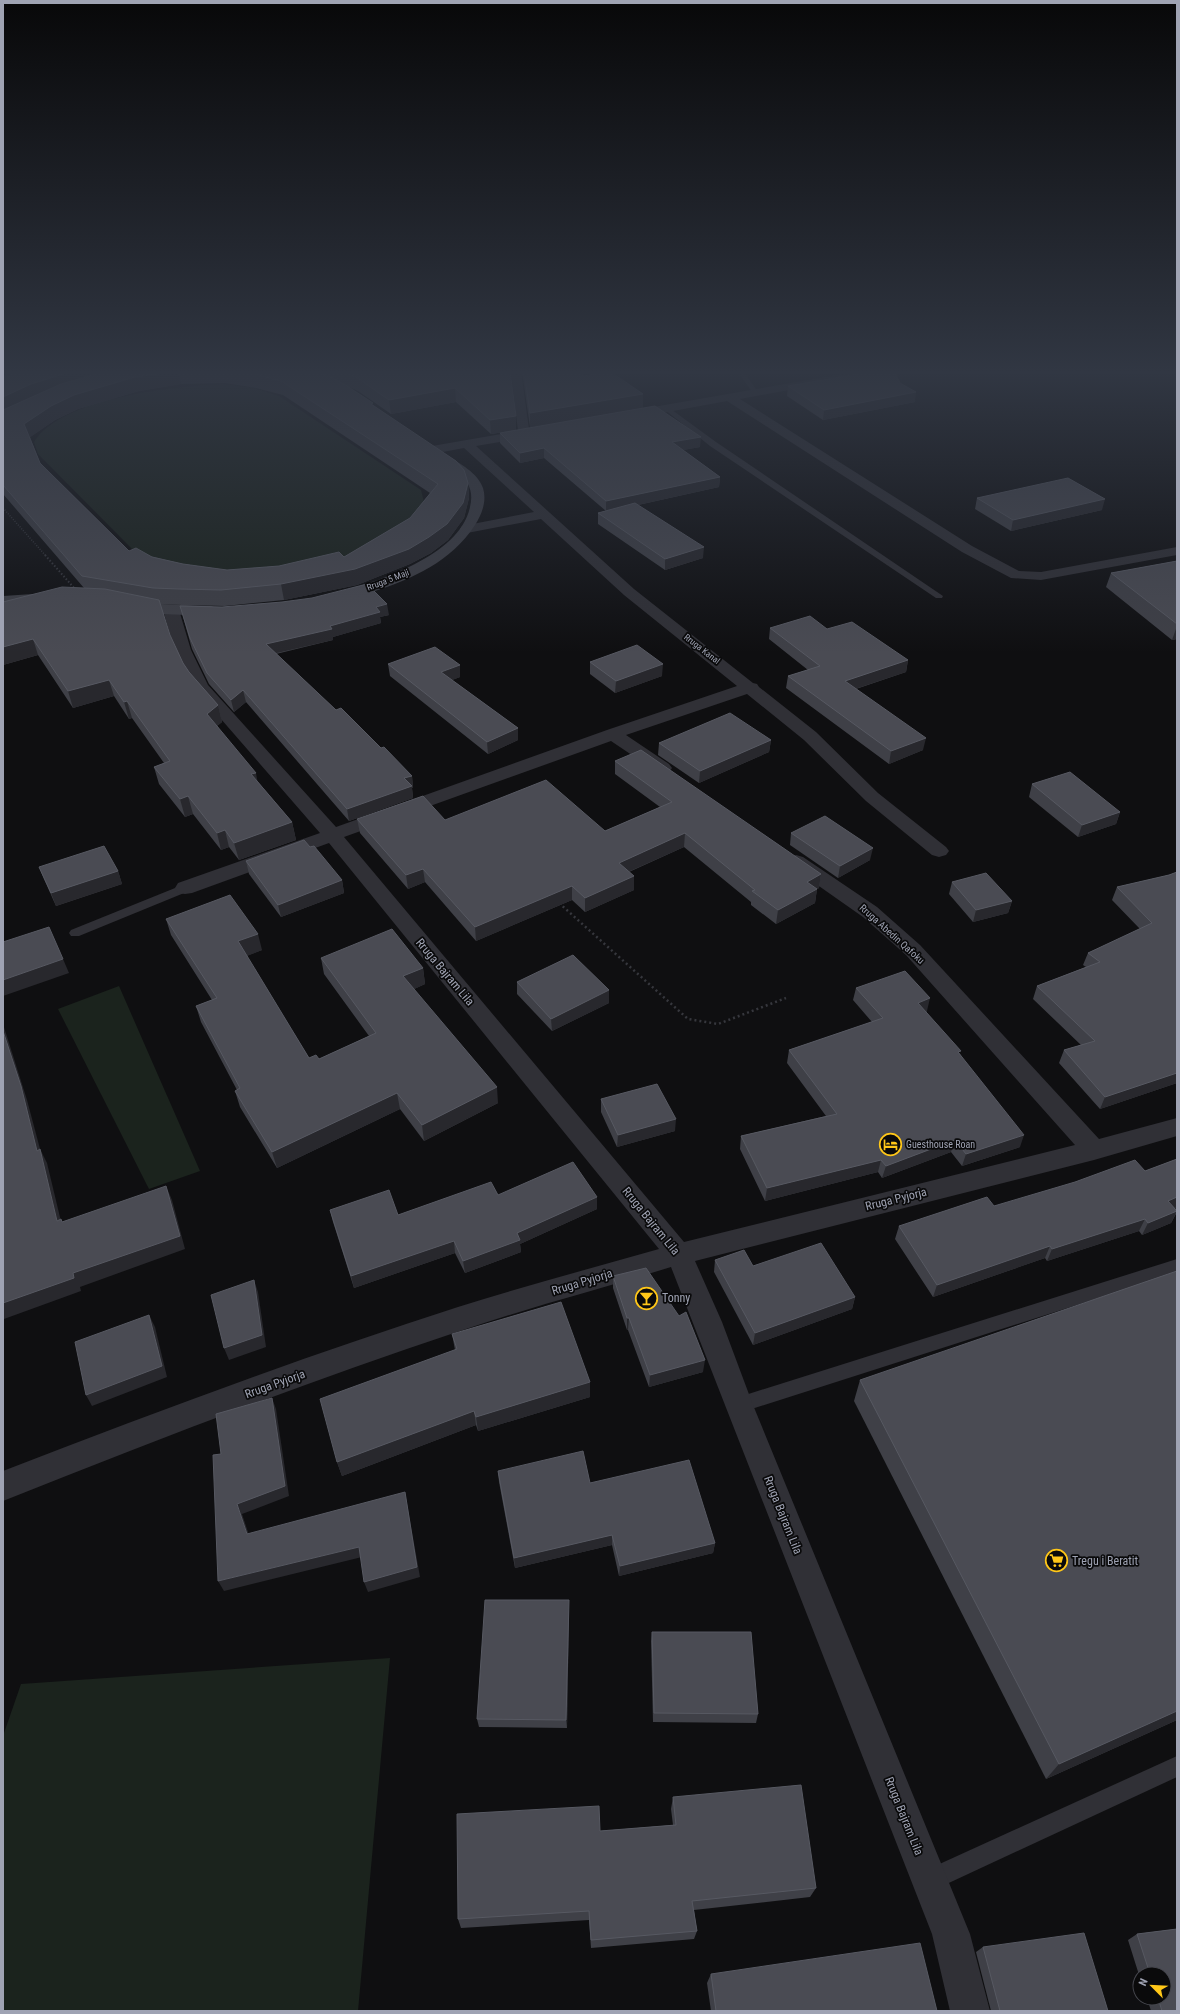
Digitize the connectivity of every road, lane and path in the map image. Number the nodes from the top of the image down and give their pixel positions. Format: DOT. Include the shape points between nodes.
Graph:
graph roads {
  1 [pos="451,465"];
  2 [pos="490,465"];
  3 [pos="744,465"];
  4 [pos="835,465"];
  5 [pos="3,508"];
  6 [pos="544,514"];
  7 [pos="467,529"];
  8 [pos="1177,551"];
  9 [pos="939,596"];
  10 [pos="82,597"];
  11 [pos="3,600"];
  12 [pos="326,600"];
  13 [pos="118,601"];
  14 [pos="171,610"];
  15 [pos="227,611"];
  16 [pos="751,688"];
  17 [pos="614,734"];
  18 [pos="678,778"];
  19 [pos="333,836"];
  20 [pos="780,850"];
  21 [pos="939,851"];
  22 [pos="185,888"];
  23 [pos="559,902"];
  24 [pos="75,933"];
  25 [pos="786,998"];
  26 [pos="1177,1127"];
  27 [pos="1094,1150"];
  28 [pos="679,1254"];
  29 [pos="1177,1266"];
  30 [pos="739,1405"];
  31 [pos="3,1486"];
  32 [pos="1177,1766"];
  33 [pos="930,1880"];
  34 [pos="970,2011"];
  1 -- 7 [label="street, Rruga 5 Maji" via="473,482 477,493 477,506"];
  2 -- 6 [label="street, Rruga Kanal"];
  3 -- 9 [label="lane"];
  4 -- 8 [label="street" via="967,549 1016,575 1041,576"];
  5 -- 10 [label="path"];
  6 -- 7 [label="street"];
  6 -- 16 [label="street, Rruga Kanal" via="629,592"];
  7 -- 12 [label="street, Rruga 5 Maji" via="445,551 416,569"];
  10 -- 11 [label="street"];
  13 -- 14 [label="street"];
  14 -- 15 [label="street"];
  14 -- 19 [label="street, Rruga Bajram Lila" via="190,671 202,688"];
  16 -- 17 [label="street"];
  16 -- 21 [label="street, Rruga Kanal" via="810,736 872,797"];
  17 -- 18 [label="street"];
  17 -- 19 [label="street"];
  19 -- 22 [label="street"];
  19 -- 28 [label="street, Rruga Bajram Lila"];
  20 -- 27 [label="street, Rruga Abedin Qafoku" via="870,912 913,950"];
  22 -- 24 [label="lane"];
  23 -- 25 [label="path" via="688,1019 718,1024"];
  26 -- 27 [label="street, Rruga Pyjorja"];
  27 -- 28 [label="street, Rruga Pyjorja"];
  28 -- 30 [label="street, Rruga Bajram Lila"];
  28 -- 31 [label="street, Rruga Pyjorja" via="459,1319 370,1349 133,1435"];
  29 -- 30 [label="lane"];
  30 -- 33 [label="street, Rruga Bajram Lila"];
  32 -- 33 [label="lane"];
  33 -- 34 [label="street, Rruga Bajram Lila" via="952,1934"];
}
